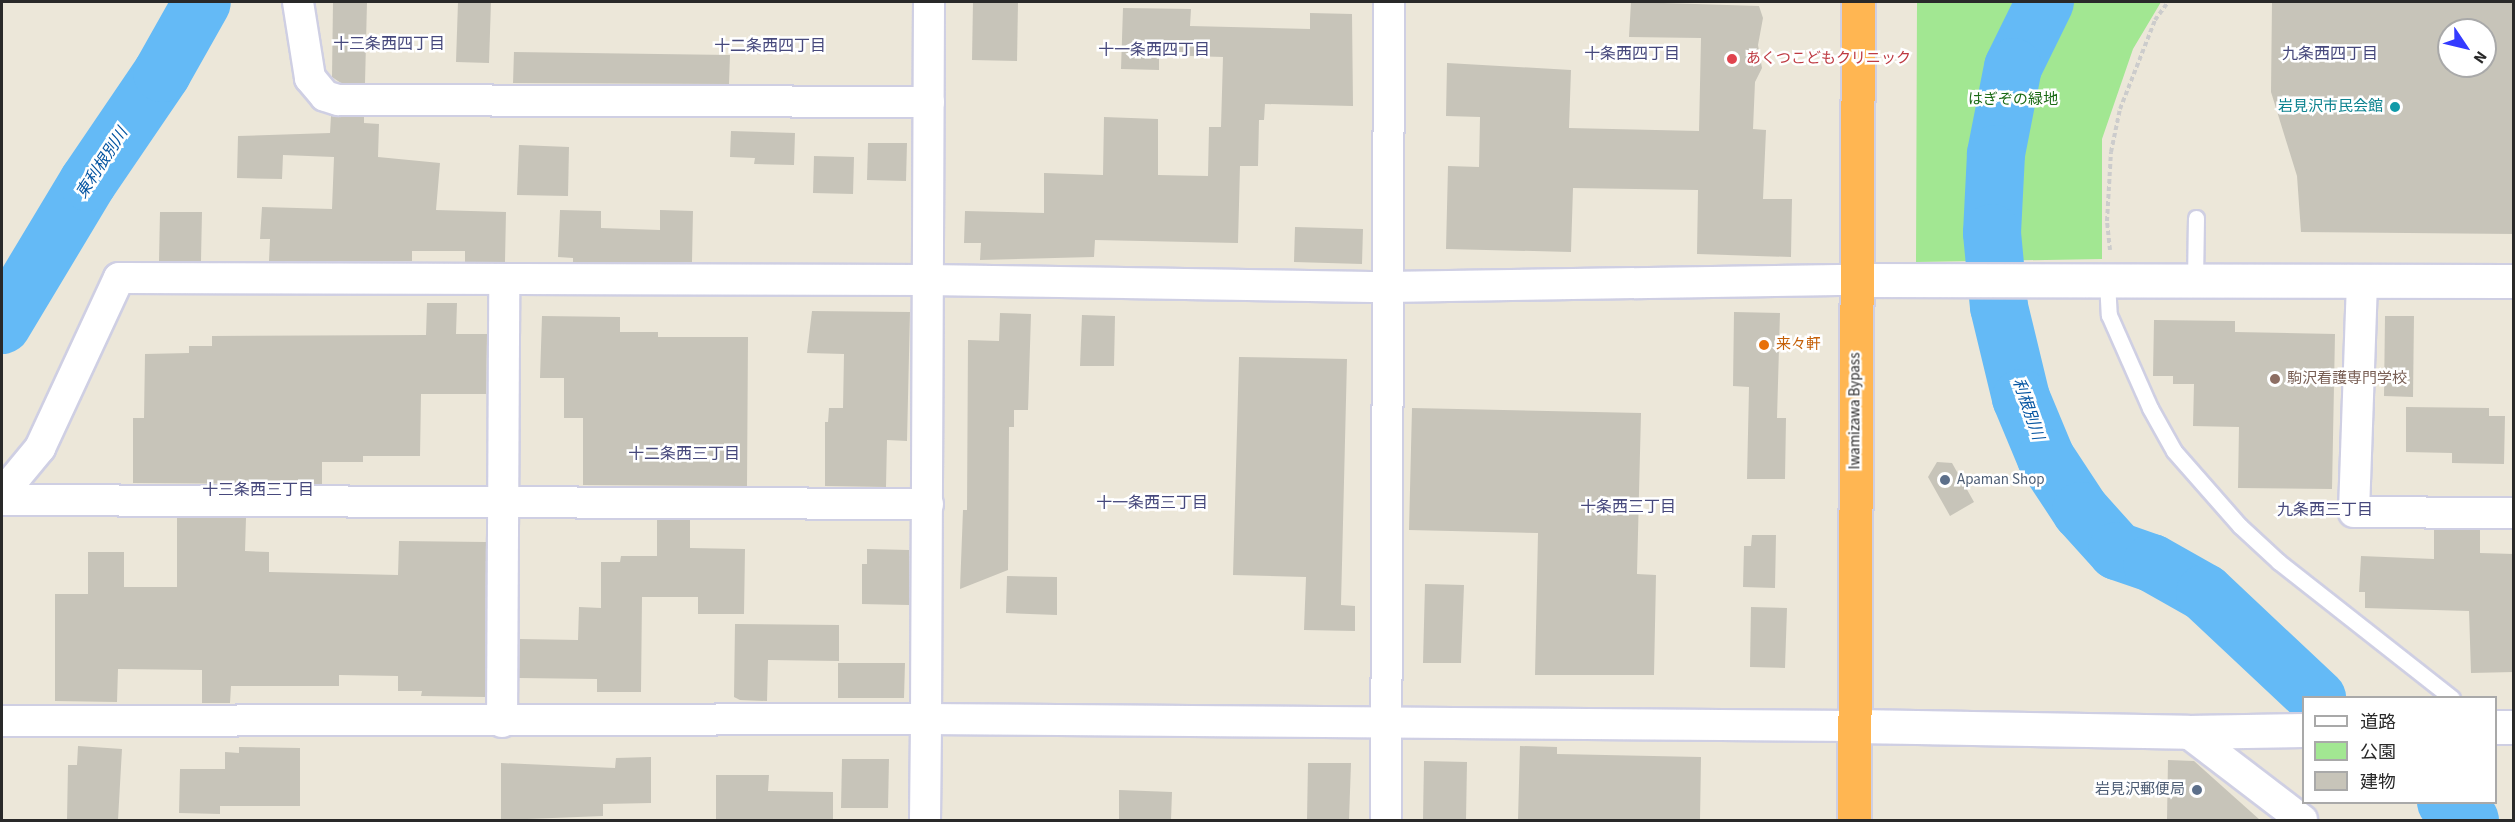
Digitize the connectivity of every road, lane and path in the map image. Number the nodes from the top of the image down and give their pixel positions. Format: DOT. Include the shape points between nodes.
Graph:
graph roads {
  1 [pos="298,2"];
  2 [pos="929,2"];
  3 [pos="1389,2"];
  4 [pos="1858,2"];
  5 [pos="2168,2"];
  6 [pos="929,102"];
  7 [pos="2196,218"];
  8 [pos="927,280"];
  9 [pos="1854,280"];
  10 [pos="504,281"];
  11 [pos="2105,281"];
  12 [pos="2194,281"];
  13 [pos="2514,281"];
  14 [pos="2362,282"];
  15 [pos="1387,287"];
  16 [pos="2,494"];
  17 [pos="2,500"];
  18 [pos="504,501"];
  19 [pos="928,504"];
  20 [pos="2514,513"];
  21 [pos="2449,696"];
  22 [pos="926,719"];
  23 [pos="1387,720"];
  24 [pos="2,721"];
  25 [pos="502,722"];
  26 [pos="1854,726"];
  27 [pos="2497,727"];
  28 [pos="2514,727"];
  29 [pos="2302,730"];
  30 [pos="2187,732"];
  31 [pos="925,820"];
  32 [pos="1386,820"];
  33 [pos="1854,820"];
  34 [pos="2302,820"];
  1 -- 6 [label="street" via="310,78 325,96 338,100"];
  2 -- 6 [label="street"];
  3 -- 15 [label="street"];
  4 -- 9 [label="highway, Iwamizawa Bypass"];
  5 -- 11 [label="path" via="2155,20 2120,109 2111,152"];
  6 -- 8 [label="street"];
  7 -- 12 [label="lane"];
  8 -- 10 [label="street"];
  8 -- 15 [label="street"];
  8 -- 19 [label="street"];
  9 -- 11 [label="street"];
  9 -- 15 [label="street"];
  9 -- 26 [label="highway, Iwamizawa Bypass"];
  10 -- 16 [label="street" via="119,278 40,448"];
  10 -- 18 [label="street"];
  11 -- 12 [label="street"];
  11 -- 21 [label="lane" via="2109,315 2150,408 2174,451 2240,526 2279,562"];
  12 -- 14 [label="street"];
  13 -- 14 [label="street"];
  14 -- 20 [label="street" via="2354,512"];
  15 -- 23 [label="street"];
  17 -- 18 [label="street"];
  18 -- 19 [label="street"];
  18 -- 25 [label="street"];
  19 -- 22 [label="street"];
  22 -- 23 [label="street"];
  22 -- 25 [label="street"];
  22 -- 31 [label="street"];
  23 -- 26 [label="street"];
  23 -- 32 [label="street"];
  24 -- 25 [label="street"];
  26 -- 30 [label="street"];
  26 -- 33 [label="highway, Iwamizawa Bypass"];
  27 -- 28 [label="street"];
  29 -- 30 [label="street"];
  30 -- 34 [label="street"];
}
